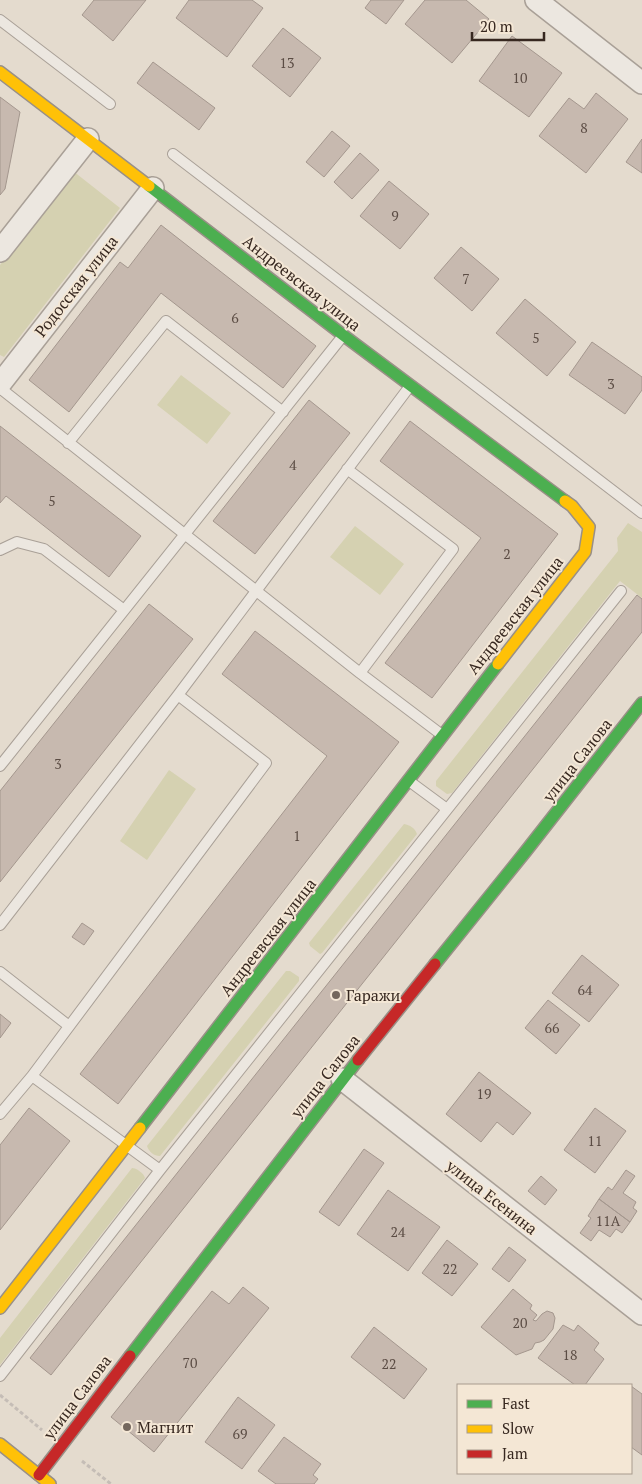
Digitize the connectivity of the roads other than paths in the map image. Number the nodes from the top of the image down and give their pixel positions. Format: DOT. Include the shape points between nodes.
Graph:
graph roads {
  1 [pos="536,0"];
  2 [pos="0,20"];
  3 [pos="0,72"];
  4 [pos="642,83"];
  5 [pos="110,104"];
  6 [pos="88,139"];
  7 [pos="173,154"];
  8 [pos="153,188"];
  9 [pos="0,251"];
  10 [pos="343,336"];
  11 [pos="0,384"];
  12 [pos="410,386"];
  13 [pos="0,388"];
  14 [pos="283,412"];
  15 [pos="68,443"];
  16 [pos="347,469"];
  17 [pos="642,513"];
  18 [pos="184,534"];
  19 [pos="0,550"];
  20 [pos="621,591"];
  21 [pos="256,592"];
  22 [pos="124,610"];
  23 [pos="360,673"];
  24 [pos="178,695"];
  25 [pos="642,703"];
  26 [pos="442,735"];
  27 [pos="0,766"];
  28 [pos="408,781"];
  29 [pos="447,809"];
  30 [pos="0,925"];
  31 [pos="0,972"];
  32 [pos="69,1026"];
  33 [pos="32,1076"];
  34 [pos="342,1080"];
  35 [pos="0,1114"];
  36 [pos="128,1146"];
  37 [pos="160,1170"];
  38 [pos="0,1308"];
  39 [pos="642,1314"];
  40 [pos="0,1376"];
  41 [pos="0,1444"];
  42 [pos="39,1475"];
  43 [pos="50,1484"];
  1 -- 4 [label="street"];
  2 -- 5 [label="lane"];
  3 -- 6 [label="street, Андреевская улица"];
  6 -- 8 [label="street, Андреевская улица"];
  6 -- 9 [label="street"];
  7 -- 17 [label="lane"];
  8 -- 10 [label="street, Андреевская улица"];
  8 -- 11 [label="street, Родосская улица"];
  10 -- 12 [label="street, Андреевская улица"];
  10 -- 14 [label="lane"];
  12 -- 16 [label="lane"];
  12 -- 26 [label="street, Андреевская улица" via="572,506 589,527 585,552"];
  13 -- 15 [label="lane"];
  14 -- 15 [label="lane" via="166,321"];
  14 -- 18 [label="lane"];
  15 -- 18 [label="lane"];
  16 -- 21 [label="lane"];
  16 -- 23 [label="lane" via="453,550"];
  18 -- 21 [label="lane"];
  18 -- 22 [label="lane"];
  19 -- 22 [label="lane" via="17,542 44,550"];
  20 -- 29 [label="lane"];
  21 -- 23 [label="lane"];
  21 -- 24 [label="lane"];
  22 -- 27 [label="lane"];
  23 -- 26 [label="lane"];
  24 -- 30 [label="lane"];
  24 -- 32 [label="lane" via="266,762"];
  25 -- 34 [label="street, улица Салова"];
  26 -- 28 [label="street, Андреевская улица"];
  28 -- 29 [label="lane"];
  28 -- 36 [label="street, Андреевская улица"];
  29 -- 37 [label="lane"];
  31 -- 32 [label="lane"];
  32 -- 33 [label="lane"];
  33 -- 35 [label="lane"];
  33 -- 36 [label="lane"];
  34 -- 39 [label="street, улица Есенина"];
  34 -- 42 [label="street, улица Салова"];
  36 -- 37 [label="lane"];
  36 -- 38 [label="street, Андреевская улица"];
  37 -- 40 [label="lane"];
  41 -- 42 [label="street"];
  42 -- 43 [label="street"];
}
